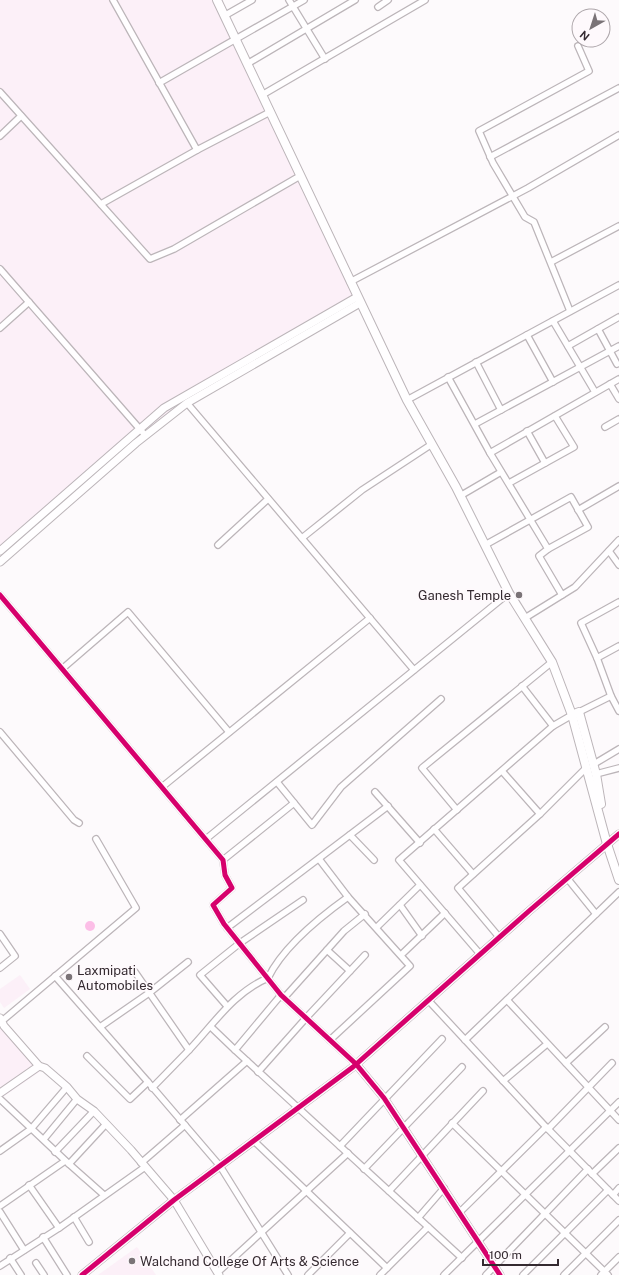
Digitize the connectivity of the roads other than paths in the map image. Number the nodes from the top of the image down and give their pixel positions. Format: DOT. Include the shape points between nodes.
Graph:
graph roads {
  1 [pos="113,0"];
  2 [pos="217,0"];
  3 [pos="252,0"];
  4 [pos="289,0"];
  5 [pos="304,0"];
  6 [pos="355,0"];
  7 [pos="388,0"];
  8 [pos="425,0"];
  9 [pos="293,6"];
  10 [pos="378,7"];
  11 [pos="224,16"];
  12 [pos="306,29"];
  13 [pos="236,40"];
  14 [pos="579,48"];
  15 [pos="325,59"];
  16 [pos="247,64"];
  17 [pos="159,83"];
  18 [pos="619,88"];
  19 [pos="0,92"];
  20 [pos="262,95"];
  21 [pos="270,112"];
  22 [pos="21,116"];
  23 [pos="619,135"];
  24 [pos="0,136"];
  25 [pos="197,150"];
  26 [pos="490,157"];
  27 [pos="300,176"];
  28 [pos="512,196"];
  29 [pos="101,204"];
  30 [pos="619,226"];
  31 [pos="551,262"];
  32 [pos="0,269"];
  33 [pos="350,282"];
  34 [pos="619,285"];
  35 [pos="359,300"];
  36 [pos="29,302"];
  37 [pos="570,311"];
  38 [pos="619,317"];
  39 [pos="553,320"];
  40 [pos="0,328"];
  41 [pos="598,329"];
  42 [pos="527,335"];
  43 [pos="568,346"];
  44 [pos="619,346"];
  45 [pos="610,351"];
  46 [pos="476,362"];
  47 [pos="617,364"];
  48 [pos="580,367"];
  49 [pos="448,378"];
  50 [pos="619,379"];
  51 [pos="552,382"];
  52 [pos="610,384"];
  53 [pos="595,392"];
  54 [pos="619,399"];
  55 [pos="408,400"];
  56 [pos="187,403"];
  57 [pos="501,410"];
  58 [pos="555,416"];
  59 [pos="619,419"];
  60 [pos="475,424"];
  61 [pos="605,427"];
  62 [pos="140,429"];
  63 [pos="527,431"];
  64 [pos="146,435"];
  65 [pos="432,444"];
  66 [pos="490,453"];
  67 [pos="545,463"];
  68 [pos="501,472"];
  69 [pos="508,483"];
  70 [pos="619,486"];
  71 [pos="460,496"];
  72 [pos="268,499"];
  73 [pos="578,510"];
  74 [pos="531,520"];
  75 [pos="302,538"];
  76 [pos="619,540"];
  77 [pos="218,545"];
  78 [pos="485,545"];
  79 [pos="548,549"];
  80 [pos="0,551"];
  81 [pos="608,551"];
  82 [pos="0,562"];
  83 [pos="619,565"];
  84 [pos="509,593"];
  85 [pos="0,595"];
  86 [pos="562,595"];
  87 [pos="619,602"];
  88 [pos="370,618"];
  89 [pos="525,618"];
  90 [pos="619,646"];
  91 [pos="597,658"];
  92 [pos="552,662"];
  93 [pos="62,668"];
  94 [pos="414,670"];
  95 [pos="522,686"];
  96 [pos="611,696"];
  97 [pos="441,699"];
  98 [pos="619,711"];
  99 [pos="576,713"];
  100 [pos="553,726"];
  101 [pos="0,732"];
  102 [pos="229,732"];
  103 [pos="619,749"];
  104 [pos="590,766"];
  105 [pos="619,768"];
  106 [pos="502,771"];
  107 [pos="596,774"];
  108 [pos="277,782"];
  109 [pos="162,787"];
  110 [pos="374,792"];
  111 [pos="294,803"];
  112 [pos="388,806"];
  113 [pos="456,810"];
  114 [pos="540,814"];
  115 [pos="79,823"];
  116 [pos="434,829"];
  117 [pos="619,834"];
  118 [pos="350,835"];
  119 [pos="96,839"];
  120 [pos="206,839"];
  121 [pos="609,842"];
  122 [pos="420,843"];
  123 [pos="319,859"];
  124 [pos="223,860"];
  125 [pos="374,860"];
  126 [pos="619,864"];
  127 [pos="473,874"];
  128 [pos="567,878"];
  129 [pos="619,880"];
  130 [pos="420,885"];
  131 [pos="619,892"];
  132 [pos="348,897"];
  133 [pos="303,900"];
  134 [pos="400,905"];
  135 [pos="445,913"];
  136 [pos="365,914"];
  137 [pos="596,914"];
  138 [pos="377,927"];
  139 [pos="227,928"];
  140 [pos="0,934"];
  141 [pos="422,936"];
  142 [pos="499,937"];
  143 [pos="240,943"];
  144 [pos="327,950"];
  145 [pos="480,954"];
  146 [pos="365,955"];
  147 [pos="401,955"];
  148 [pos="188,962"];
  149 [pos="0,968"];
  150 [pos="350,971"];
  151 [pos="134,972"];
  152 [pos="55,976"];
  153 [pos="268,978"];
  154 [pos="149,993"];
  155 [pos="283,997"];
  156 [pos="428,1000"];
  157 [pos="506,1000"];
  158 [pos="227,1006"];
  159 [pos="306,1018"];
  160 [pos="1,1023"];
  161 [pos="100,1027"];
  162 [pos="211,1027"];
  163 [pos="605,1027"];
  164 [pos="330,1040"];
  165 [pos="442,1040"];
  166 [pos="465,1040"];
  167 [pos="547,1044"];
  168 [pos="188,1050"];
  169 [pos="234,1050"];
  170 [pos="86,1056"];
  171 [pos="247,1061"];
  172 [pos="612,1063"];
  173 [pos="356,1064"];
  174 [pos="566,1064"];
  175 [pos="39,1066"];
  176 [pos="462,1067"];
  177 [pos="258,1072"];
  178 [pos="503,1081"];
  179 [pos="148,1082"];
  180 [pos="67,1087"];
  181 [pos="588,1087"];
  182 [pos="152,1088"];
  183 [pos="483,1091"];
  184 [pos="0,1093"];
  185 [pos="384,1098"];
  186 [pos="0,1099"];
  187 [pos="77,1099"];
  188 [pos="619,1102"];
  189 [pos="298,1108"];
  190 [pos="610,1111"];
  191 [pos="94,1112"];
  192 [pos="180,1120"];
  193 [pos="619,1120"];
  194 [pos="106,1124"];
  195 [pos="452,1124"];
  196 [pos="185,1125"];
  197 [pos="402,1127"];
  198 [pos="547,1128"];
  199 [pos="31,1129"];
  200 [pos="44,1140"];
  201 [pos="254,1140"];
  202 [pos="340,1146"];
  203 [pos="619,1148"];
  204 [pos="1,1149"];
  205 [pos="570,1151"];
  206 [pos="55,1152"];
  207 [pos="348,1153"];
  208 [pos="422,1156"];
  209 [pos="67,1163"];
  210 [pos="143,1165"];
  211 [pos="220,1166"];
  212 [pos="364,1169"];
  213 [pos="501,1171"];
  214 [pos="590,1172"];
  215 [pos="29,1186"];
  216 [pos="444,1188"];
  217 [pos="619,1188"];
  218 [pos="608,1190"];
  219 [pos="306,1191"];
  220 [pos="389,1191"];
  221 [pos="104,1195"];
  222 [pos="525,1195"];
  223 [pos="613,1195"];
  224 [pos="174,1200"];
  225 [pos="619,1201"];
  226 [pos="0,1206"];
  227 [pos="0,1212"];
  228 [pos="460,1212"];
  229 [pos="545,1214"];
  230 [pos="74,1217"];
  231 [pos="418,1218"];
  232 [pos="619,1220"];
  233 [pos="428,1227"];
  234 [pos="59,1228"];
  235 [pos="564,1232"];
  236 [pos="261,1233"];
  237 [pos="350,1233"];
  238 [pos="43,1237"];
  239 [pos="89,1242"];
  240 [pos="477,1243"];
  241 [pos="24,1250"];
  242 [pos="586,1253"];
  243 [pos="619,1257"];
  244 [pos="10,1258"];
  245 [pos="462,1258"];
  246 [pos="36,1263"];
  247 [pos="0,1266"];
  248 [pos="494,1267"];
  249 [pos="387,1268"];
  250 [pos="218,1274"];
  251 [pos="605,1274"];
  252 [pos="21,1275"];
  253 [pos="44,1275"];
  254 [pos="67,1275"];
  255 [pos="82,1275"];
  256 [pos="288,1275"];
  257 [pos="308,1275"];
  258 [pos="380,1275"];
  259 [pos="444,1275"];
  260 [pos="486,1275"];
  261 [pos="500,1275"];
  262 [pos="523,1275"];
  263 [pos="564,1275"];
  1 -- 17 [label="street"];
  2 -- 11 [label="main road"];
  3 -- 11 [label="street"];
  4 -- 9 [label="street"];
  5 -- 9 [label="street"];
  6 -- 12 [label="street"];
  7 -- 10 [label="street"];
  8 -- 15 [label="street"];
  9 -- 12 [label="street"];
  9 -- 13 [label="street"];
  11 -- 13 [label="main road"];
  12 -- 15 [label="street"];
  12 -- 16 [label="street"];
  13 -- 16 [label="main road"];
  13 -- 17 [label="street"];
  14 -- 26 [label="street" via="589,71 479,131"];
  15 -- 20 [label="street"];
  16 -- 20 [label="main road"];
  17 -- 25 [label="street"];
  18 -- 26 [label="street"];
  19 -- 22 [label="street"];
  20 -- 21 [label="main road"];
  21 -- 25 [label="street"];
  21 -- 27 [label="main road"];
  22 -- 24 [label="street"];
  22 -- 29 [label="street"];
  23 -- 28 [label="street"];
  25 -- 29 [label="street"];
  26 -- 28 [label="street"];
  27 -- 29 [label="street" via="174,249 150,259"];
  27 -- 33 [label="main road"];
  28 -- 31 [label="street" via="525,217 534,222"];
  28 -- 33 [label="street"];
  30 -- 31 [label="street"];
  31 -- 37 [label="street"];
  32 -- 36 [label="street"];
  33 -- 35 [label="main road"];
  34 -- 37 [label="street"];
  35 -- 55 [label="main road"];
  35 -- 56 [label="street"];
  35 -- 62 [label="street" via="164,408"];
  36 -- 40 [label="street"];
  36 -- 62 [label="street"];
  37 -- 39 [label="street"];
  38 -- 41 [label="street"];
  39 -- 42 [label="street"];
  39 -- 43 [label="street"];
  41 -- 43 [label="street"];
  41 -- 45 [label="street"];
  42 -- 46 [label="street"];
  42 -- 51 [label="street"];
  43 -- 48 [label="street"];
  44 -- 45 [label="street"];
  45 -- 47 [label="street"];
  45 -- 48 [label="street"];
  46 -- 49 [label="street"];
  46 -- 57 [label="street"];
  48 -- 51 [label="street"];
  48 -- 53 [label="street"];
  49 -- 55 [label="street"];
  49 -- 60 [label="street"];
  50 -- 52 [label="street"];
  51 -- 57 [label="street"];
  52 -- 53 [label="street"];
  52 -- 54 [label="street"];
  53 -- 58 [label="street"];
  55 -- 65 [label="main road"];
  56 -- 64 [label="street"];
  56 -- 72 [label="street"];
  57 -- 60 [label="street"];
  58 -- 63 [label="street"];
  58 -- 67 [label="street" via="574,447"];
  59 -- 61 [label="street"];
  60 -- 66 [label="street"];
  62 -- 64 [label="street"];
  62 -- 80 [label="street"];
  63 -- 66 [label="street"];
  63 -- 67 [label="street"];
  64 -- 82 [label="street"];
  65 -- 71 [label="main road"];
  65 -- 75 [label="street" via="362,490"];
  66 -- 68 [label="street"];
  67 -- 69 [label="street"];
  68 -- 69 [label="street"];
  68 -- 71 [label="street"];
  69 -- 74 [label="street"];
  70 -- 73 [label="street"];
  71 -- 78 [label="main road"];
  72 -- 75 [label="street"];
  72 -- 77 [label="street"];
  73 -- 74 [label="street" via="571,497"];
  73 -- 79 [label="street" via="588,527"];
  74 -- 78 [label="street"];
  74 -- 79 [label="street"];
  75 -- 88 [label="street"];
  76 -- 81 [label="street"];
  78 -- 84 [label="main road"];
  79 -- 86 [label="street" via="540,556"];
  81 -- 83 [label="street"];
  81 -- 86 [label="street" via="575,587"];
  84 -- 89 [label="main road"];
  84 -- 94 [label="street"];
  85 -- 93 [label="street"];
  86 -- 89 [label="street"];
  87 -- 91 [label="street" via="581,623"];
  88 -- 94 [label="street"];
  88 -- 102 [label="street"];
  89 -- 92 [label="main road"];
  90 -- 91 [label="street"];
  91 -- 96 [label="street"];
  92 -- 95 [label="street"];
  92 -- 99 [label="main road"];
  93 -- 102 [label="street" via="128,612"];
  93 -- 109 [label="street"];
  94 -- 108 [label="street"];
  95 -- 100 [label="street"];
  95 -- 113 [label="street" via="422,768"];
  96 -- 98 [label="street"];
  96 -- 99 [label="street"];
  97 -- 111 [label="street" via="340,787 312,826"];
  99 -- 100 [label="street"];
  99 -- 104 [label="main road"];
  100 -- 106 [label="street"];
  101 -- 115 [label="street"];
  102 -- 109 [label="street"];
  103 -- 104 [label="street"];
  104 -- 107 [label="main road"];
  104 -- 114 [label="street"];
  104 -- 121 [label="main road"];
  105 -- 107 [label="street"];
  106 -- 113 [label="street"];
  106 -- 114 [label="street"];
  107 -- 121 [label="main road"];
  108 -- 111 [label="street"];
  108 -- 120 [label="street"];
  109 -- 120 [label="street"];
  110 -- 112 [label="street"];
  111 -- 124 [label="street"];
  112 -- 118 [label="street"];
  112 -- 122 [label="street"];
  113 -- 116 [label="street"];
  114 -- 127 [label="street"];
  116 -- 122 [label="street"];
  116 -- 127 [label="street"];
  117 -- 121 [label="street"];
  118 -- 123 [label="street"];
  118 -- 125 [label="street"];
  119 -- 152 [label="street" via="136,908"];
  120 -- 124 [label="street"];
  121 -- 126 [label="main road"];
  121 -- 128 [label="street"];
  121 -- 129 [label="main road"];
  122 -- 130 [label="street" via="399,860"];
  123 -- 132 [label="street"];
  123 -- 139 [label="street"];
  124 -- 139 [label="street" via="225,875 232,888 213,905"];
  127 -- 142 [label="street" via="458,888"];
  128 -- 137 [label="street"];
  128 -- 142 [label="street"];
  130 -- 134 [label="street"];
  130 -- 135 [label="street"];
  131 -- 137 [label="street"];
  132 -- 136 [label="street"];
  132 -- 153 [label="street" via="303,935 275,964"];
  133 -- 143 [label="street"];
  134 -- 138 [label="street"];
  134 -- 141 [label="street"];
  135 -- 141 [label="street"];
  135 -- 145 [label="street"];
  136 -- 138 [label="street"];
  136 -- 144 [label="street" via="344,931"];
  137 -- 157 [label="street"];
  138 -- 147 [label="street"];
  139 -- 143 [label="street"];
  140 -- 149 [label="street" via="15,956"];
  141 -- 147 [label="street"];
  142 -- 145 [label="street"];
  143 -- 153 [label="street"];
  143 -- 158 [label="street" via="200,975"];
  144 -- 150 [label="street"];
  144 -- 155 [label="street"];
  145 -- 156 [label="street"];
  146 -- 150 [label="street"];
  147 -- 164 [label="street" via="410,966"];
  148 -- 154 [label="street"];
  150 -- 159 [label="street"];
  151 -- 154 [label="street"];
  152 -- 160 [label="street"];
  152 -- 161 [label="street"];
  153 -- 155 [label="street"];
  153 -- 158 [label="street"];
  154 -- 161 [label="street"];
  154 -- 168 [label="street"];
  155 -- 159 [label="street"];
  155 -- 169 [label="street"];
  156 -- 166 [label="street"];
  156 -- 173 [label="street"];
  157 -- 166 [label="street"];
  157 -- 167 [label="street"];
  158 -- 162 [label="street"];
  159 -- 164 [label="street"];
  159 -- 177 [label="street"];
  160 -- 175 [label="street"];
  161 -- 179 [label="street"];
  162 -- 168 [label="street"];
  162 -- 169 [label="street"];
  163 -- 174 [label="street"];
  164 -- 173 [label="street"];
  165 -- 185 [label="street"];
  166 -- 178 [label="street"];
  167 -- 174 [label="street"];
  167 -- 178 [label="street"];
  168 -- 182 [label="street"];
  169 -- 171 [label="street"];
  170 -- 179 [label="street" via="130,1099"];
  171 -- 177 [label="street"];
  171 -- 192 [label="street"];
  172 -- 181 [label="street"];
  173 -- 185 [label="street"];
  173 -- 189 [label="street"];
  174 -- 181 [label="street"];
  175 -- 180 [label="street"];
  175 -- 184 [label="street"];
  176 -- 197 [label="street"];
  177 -- 189 [label="street"];
  178 -- 198 [label="street"];
  179 -- 182 [label="street"];
  180 -- 187 [label="street"];
  180 -- 199 [label="street"];
  181 -- 190 [label="street"];
  181 -- 198 [label="street"];
  182 -- 192 [label="street"];
  183 -- 195 [label="street"];
  185 -- 197 [label="street"];
  185 -- 202 [label="street"];
  186 -- 199 [label="street"];
  187 -- 191 [label="street"];
  187 -- 200 [label="street"];
  188 -- 190 [label="street"];
  189 -- 201 [label="street"];
  189 -- 202 [label="street"];
  190 -- 193 [label="street"];
  190 -- 205 [label="street"];
  191 -- 194 [label="street"];
  191 -- 206 [label="street"];
  192 -- 196 [label="street"];
  194 -- 209 [label="street"];
  194 -- 210 [label="street"];
  195 -- 208 [label="street"];
  195 -- 213 [label="street"];
  196 -- 210 [label="street"];
  196 -- 211 [label="street"];
  197 -- 208 [label="street"];
  197 -- 212 [label="street"];
  198 -- 205 [label="street"];
  198 -- 213 [label="street"];
  199 -- 200 [label="street"];
  199 -- 204 [label="street"];
  200 -- 206 [label="street"];
  201 -- 211 [label="street"];
  201 -- 219 [label="street"];
  202 -- 207 [label="street"];
  203 -- 214 [label="street"];
  205 -- 214 [label="street"];
  205 -- 222 [label="street"];
  206 -- 209 [label="street"];
  207 -- 212 [label="street"];
  207 -- 219 [label="street"];
  208 -- 216 [label="street"];
  208 -- 220 [label="street"];
  209 -- 215 [label="street"];
  209 -- 221 [label="street"];
  210 -- 221 [label="street"];
  210 -- 224 [label="street"];
  211 -- 224 [label="street"];
  211 -- 236 [label="street"];
  212 -- 220 [label="street"];
  213 -- 222 [label="street"];
  213 -- 228 [label="street"];
  214 -- 218 [label="street"];
  214 -- 229 [label="street"];
  215 -- 226 [label="street"];
  215 -- 234 [label="street"];
  216 -- 228 [label="street"];
  216 -- 231 [label="street"];
  217 -- 223 [label="street"];
  218 -- 223 [label="street"];
  218 -- 235 [label="street"];
  219 -- 236 [label="street"];
  219 -- 237 [label="street"];
  220 -- 231 [label="street"];
  221 -- 230 [label="street"];
  222 -- 229 [label="street"];
  222 -- 240 [label="street"];
  223 -- 225 [label="street"];
  224 -- 250 [label="street"];
  224 -- 255 [label="street"];
  227 -- 241 [label="street"];
  228 -- 240 [label="street"];
  229 -- 235 [label="street"];
  229 -- 248 [label="street"];
  230 -- 234 [label="street"];
  230 -- 239 [label="street"];
  231 -- 233 [label="street"];
  232 -- 242 [label="street"];
  233 -- 245 [label="street"];
  233 -- 249 [label="street"];
  234 -- 238 [label="street"];
  235 -- 242 [label="street"];
  235 -- 262 [label="street"];
  236 -- 250 [label="street"];
  236 -- 256 [label="street"];
  237 -- 249 [label="street"];
  237 -- 257 [label="street"];
  238 -- 241 [label="street"];
  238 -- 254 [label="street"];
  240 -- 245 [label="street"];
  240 -- 248 [label="street"];
  241 -- 244 [label="street"];
  242 -- 251 [label="street"];
  242 -- 263 [label="street"];
  243 -- 251 [label="street"];
  244 -- 247 [label="street"];
  244 -- 252 [label="street"];
  245 -- 259 [label="street"];
  246 -- 253 [label="street"];
  248 -- 260 [label="street"];
  248 -- 261 [label="street"];
  249 -- 258 [label="street"];
}
